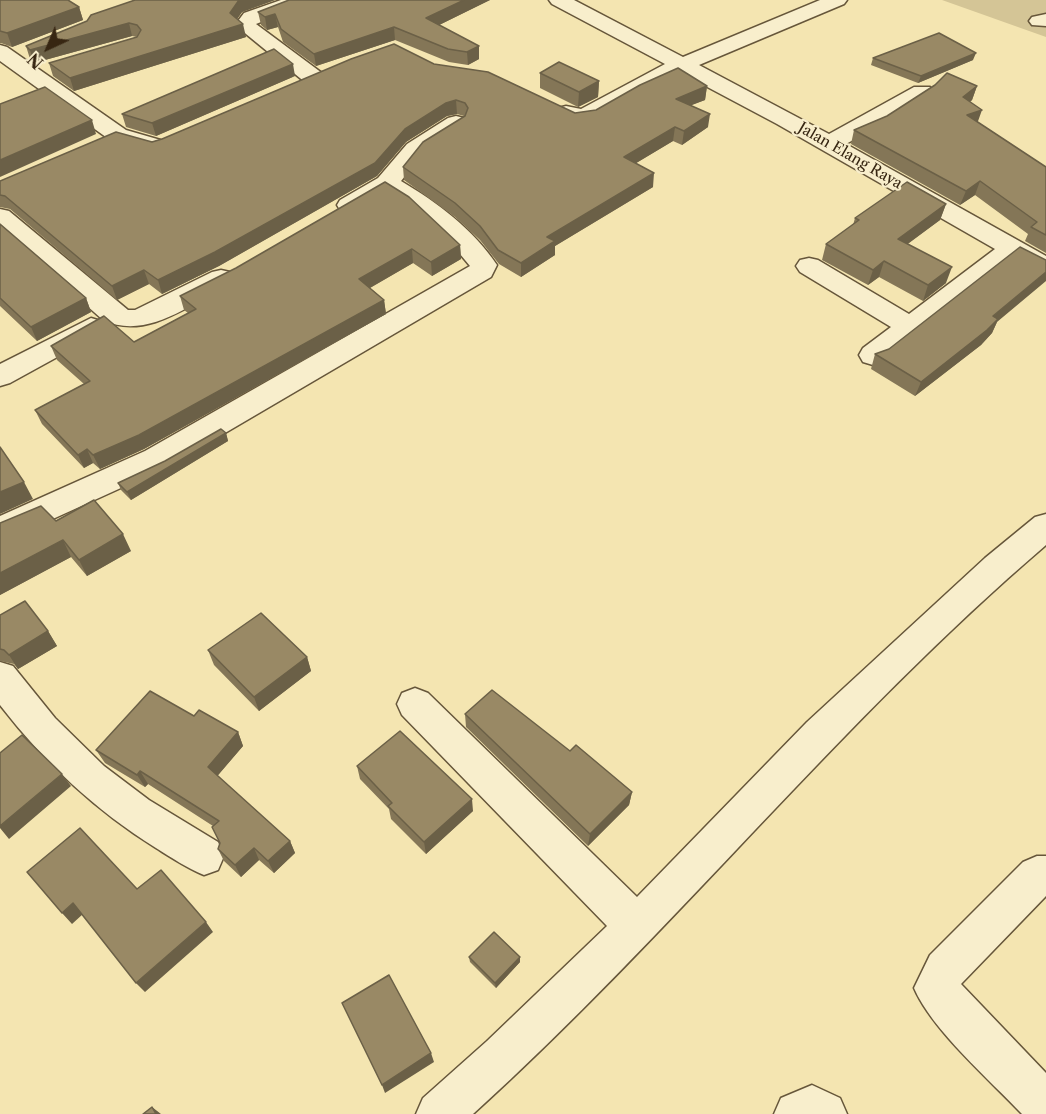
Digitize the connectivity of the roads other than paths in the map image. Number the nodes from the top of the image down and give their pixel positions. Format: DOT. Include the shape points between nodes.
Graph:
graph roads {
  1 [pos="300,0"];
  2 [pos="559,0"];
  3 [pos="837,0"];
  4 [pos="14,61"];
  5 [pos="53,66"];
  6 [pos="683,66"];
  7 [pos="315,78"];
  8 [pos="922,92"];
  9 [pos="545,102"];
  10 [pos="456,123"];
  11 [pos="175,140"];
  12 [pos="829,144"];
  13 [pos="387,183"];
  14 [pos="0,216"];
  15 [pos="327,218"];
  16 [pos="1012,248"];
  17 [pos="809,266"];
  18 [pos="1046,267"];
  19 [pos="239,268"];
  20 [pos="113,314"];
  21 [pos="909,326"];
  22 [pos="873,355"];
  23 [pos="0,376"];
  24 [pos="1046,526"];
  25 [pos="0,530"];
  26 [pos="0,677"];
  27 [pos="415,704"];
  28 [pos="204,856"];
  29 [pos="1046,876"];
  30 [pos="638,926"];
  31 [pos="1046,1106"];
  32 [pos="440,1114"];
  33 [pos="797,1114"];
  34 [pos="824,1114"];
  1 -- 7 [label="street" via="251,17 245,25"];
  2 -- 6 [label="street, Jalan Elang Raya"];
  3 -- 6 [label="street"];
  4 -- 5 [label="street"];
  4 -- 11 [label="street" via="107,140 150,145"];
  6 -- 9 [label="street" via="617,97 586,117 574,117"];
  6 -- 12 [label="street, Jalan Elang Raya"];
  8 -- 12 [label="street"];
  10 -- 13 [label="street" via="415,149"];
  12 -- 16 [label="street, Jalan Elang Raya"];
  13 -- 15 [label="street"];
  13 -- 25 [label="street" via="421,204 480,258 482,271 156,459"];
  14 -- 20 [label="street"];
  16 -- 18 [label="street, Jalan Elang Raya"];
  16 -- 21 [label="street"];
  17 -- 21 [label="street"];
  19 -- 20 [label="street" via="144,317 135,320"];
  20 -- 23 [label="street"];
  21 -- 22 [label="street"];
  24 -- 30 [label="street" via="997,567 820,734"];
  26 -- 28 [label="street" via="68,757 125,806"];
  27 -- 30 [label="street"];
  29 -- 31 [label="street" via="1037,876 945,970 936,988"];
  30 -- 32 [label="street"];
  33 -- 34 [label="street" via="812,1108"];
}
